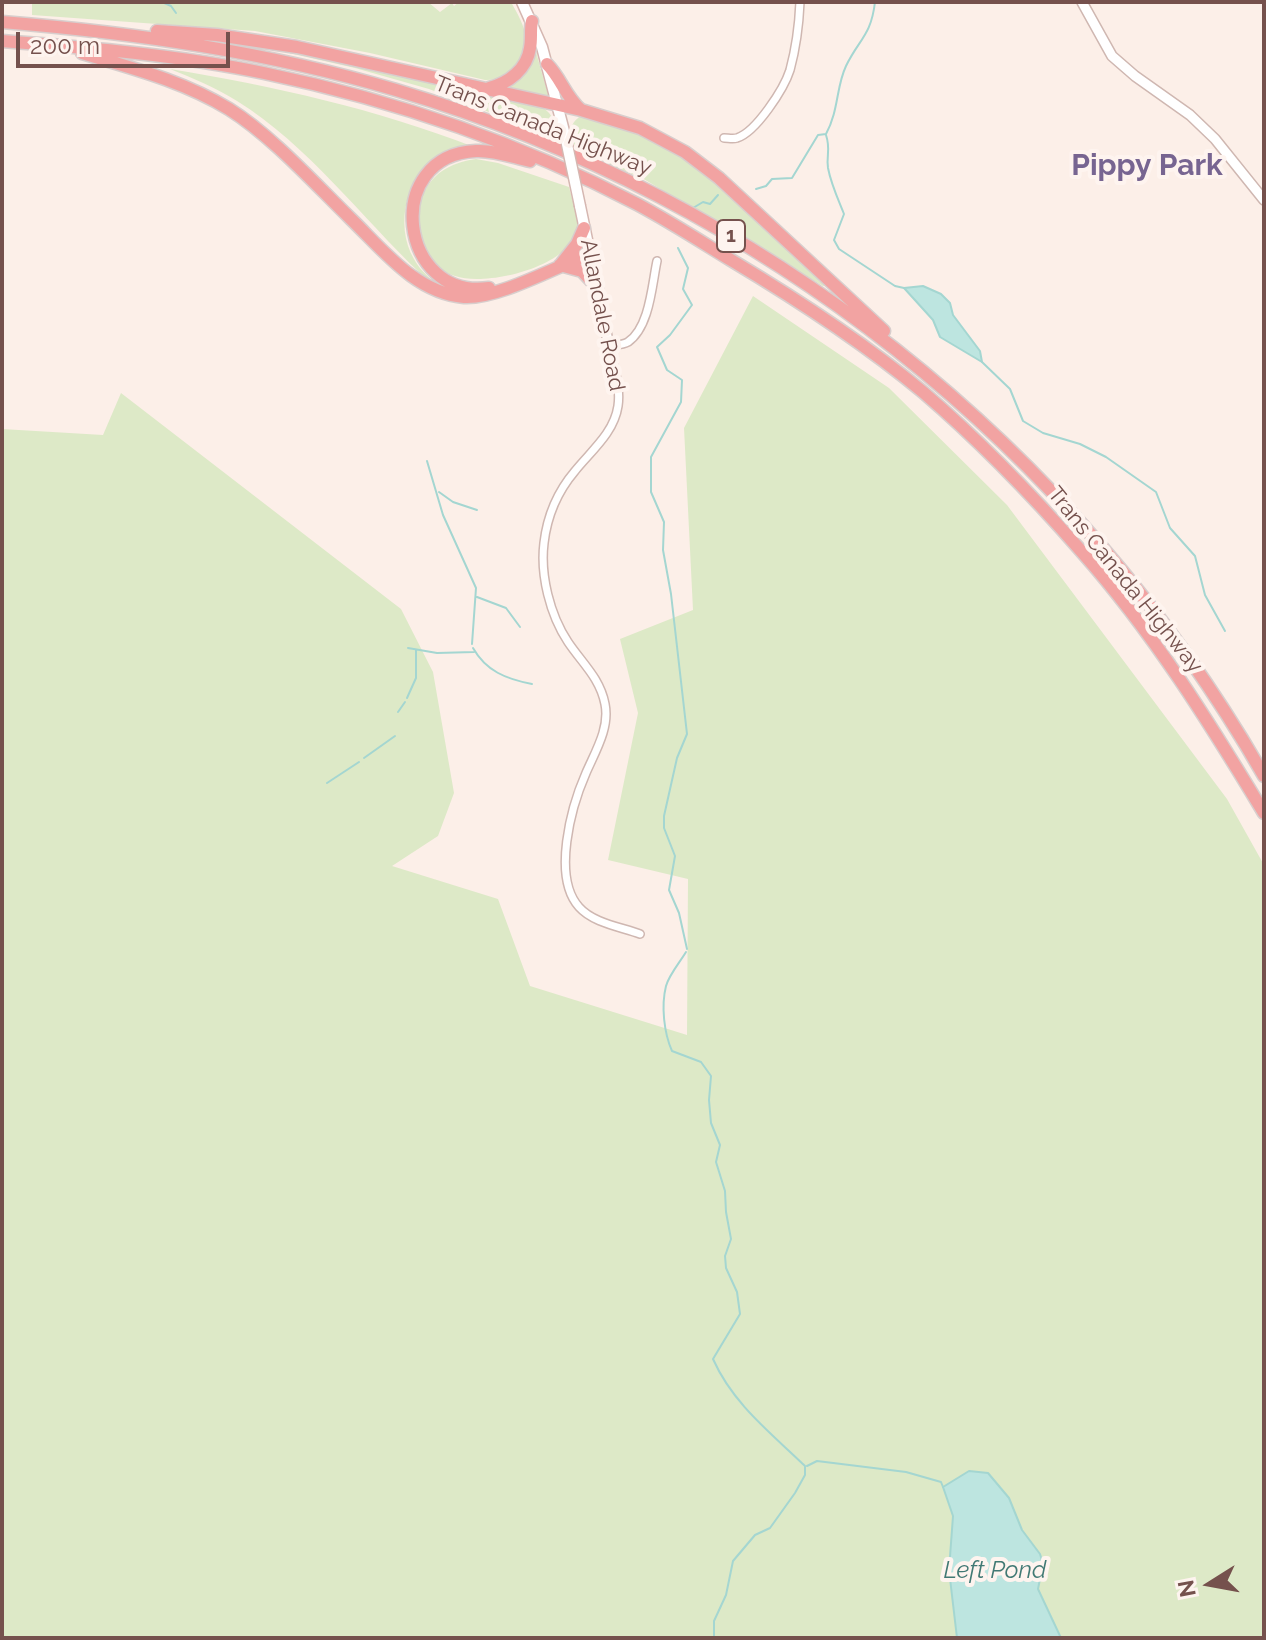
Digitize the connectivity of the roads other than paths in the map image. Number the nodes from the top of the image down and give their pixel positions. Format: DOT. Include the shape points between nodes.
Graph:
graph roads {
  1 [pos="522,2"];
  2 [pos="800,2"];
  3 [pos="1082,2"];
  4 [pos="532,21"];
  5 [pos="2,22"];
  6 [pos="103,30"];
  7 [pos="2,41"];
  8 [pos="61,46"];
  9 [pos="547,64"];
  10 [pos="488,89"];
  11 [pos="558,106"];
  12 [pos="581,110"];
  13 [pos="724,138"];
  14 [pos="568,171"];
  15 [pos="1264,200"];
  16 [pos="584,228"];
  17 [pos="590,254"];
  18 [pos="657,261"];
  19 [pos="560,265"];
  20 [pos="514,284"];
  21 [pos="597,287"];
  22 [pos="609,346"];
  23 [pos="951,394"];
  24 [pos="1264,776"];
  25 [pos="1264,813"];
  26 [pos="640,934"];
  1 -- 4 [label="main road, Allandale Road"];
  2 -- 13 [label="street" via="796,45 782,89 745,132"];
  3 -- 15 [label="street" via="1112,56 1197,121"];
  4 -- 9 [label="main road, Allandale Road"];
  4 -- 10 [label="highway" via="524,64 511,79"];
  5 -- 6 [label="highway, Trans Canada Highway / 1"];
  6 -- 10 [label="highway" via="261,40"];
  6 -- 23 [label="highway, Trans Canada Highway / 1" via="250,54 385,87 621,175 823,294"];
  7 -- 8 [label="highway, Trans Canada Highway / 1"];
  8 -- 14 [label="highway, Trans Canada Highway / 1" via="190,60 347,92 421,114"];
  8 -- 20 [label="highway" via="137,67 230,110 420,282 469,297"];
  9 -- 11 [label="main road, Allandale Road"];
  9 -- 12 [label="highway"];
  10 -- 11 [label="highway"];
  11 -- 12 [label="highway"];
  11 -- 16 [label="main road, Allandale Road, bridge"];
  12 -- 23 [label="highway" via="640,128 696,159"];
  14 -- 20 [label="highway" via="474,151 446,158 419,186 412,228 434,273 480,289"];
  14 -- 25 [label="highway, Trans Canada Highway / 1" via="639,205 795,298 923,392 1034,499 1135,617 1185,684"];
  16 -- 17 [label="main road, Allandale Road"];
  16 -- 19 [label="highway"];
  17 -- 19 [label="highway"];
  17 -- 21 [label="street, Allandale Road"];
  18 -- 22 [label="street" via="637,332 624,344"];
  19 -- 20 [label="highway"];
  19 -- 21 [label="highway" via="582,271"];
  21 -- 22 [label="street, Allandale Road"];
  22 -- 26 [label="street, Allandale Road" via="618,387 617,413 602,441 563,488 547,526 543,560 559,627 597,680 606,708 603,731 572,813 566,881 588,915"];
  23 -- 24 [label="highway, Trans Canada Highway / 1" via="1037,474 1133,585 1217,698"];
}
